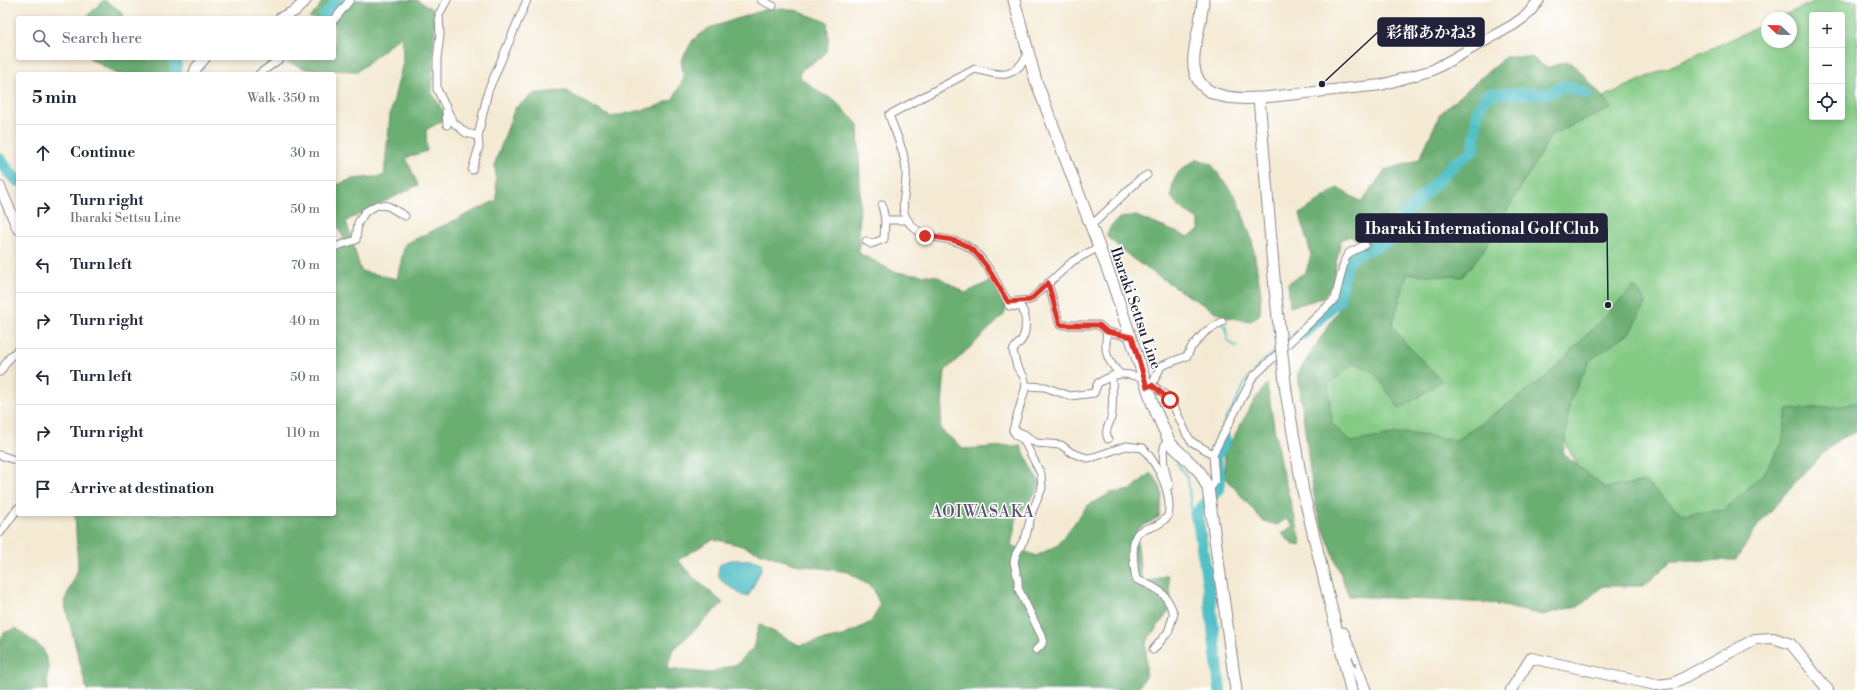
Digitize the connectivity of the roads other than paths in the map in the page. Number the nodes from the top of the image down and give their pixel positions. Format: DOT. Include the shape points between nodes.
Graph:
graph roads {
  1 [pos="306,0"];
  2 [pos="350,0"];
  3 [pos="447,0"];
  4 [pos="527,0"];
  5 [pos="761,0"];
  6 [pos="1014,0"];
  7 [pos="1203,0"];
  8 [pos="1539,0"];
  9 [pos="773,6"];
  10 [pos="285,16"];
  11 [pos="336,18"];
  12 [pos="1028,55"];
  13 [pos="203,60"];
  14 [pos="279,60"];
  15 [pos="195,72"];
  16 [pos="262,72"];
  17 [pos="1259,98"];
  18 [pos="446,108"];
  19 [pos="446,125"];
  20 [pos="478,136"];
  21 [pos="472,170"];
  22 [pos="1147,175"];
  23 [pos="0,187"];
  24 [pos="882,205"];
  25 [pos="405,216"];
  26 [pos="885,220"];
  27 [pos="908,220"];
  28 [pos="1091,223"];
  29 [pos="16,224"];
  30 [pos="866,241"];
  31 [pos="1365,245"];
  32 [pos="336,246"];
  33 [pos="1099,247"];
  34 [pos="1048,283"];
  35 [pos="1008,302"];
  36 [pos="1222,322"];
  37 [pos="1107,332"];
  38 [pos="1132,337"];
  39 [pos="16,352"];
  40 [pos="0,372"];
  41 [pos="1116,375"];
  42 [pos="1150,385"];
  43 [pos="1026,386"];
  44 [pos="1013,430"];
  45 [pos="1108,439"];
  46 [pos="1168,440"];
  47 [pos="1213,454"];
  48 [pos="0,455"];
  49 [pos="16,460"];
  50 [pos="1166,488"];
  51 [pos="1209,495"];
  52 [pos="16,511"];
  53 [pos="0,533"];
  54 [pos="1333,613"];
  55 [pos="1036,650"];
  56 [pos="1153,650"];
  57 [pos="1236,690"];
  58 [pos="1351,690"];
  59 [pos="1365,690"];
  60 [pos="1511,690"];
  61 [pos="1828,690"];
  1 -- 10 [label="street" via="296,11"];
  2 -- 11 [label="street"];
  3 -- 18 [label="street" via="439,14 437,59 437,89"];
  4 -- 20 [label="street" via="488,91"];
  5 -- 9 [label="street"];
  6 -- 12 [label="main road, Ibaraki Settsu Line"];
  7 -- 17 [label="main road" via="1194,54 1197,77 1209,91 1220,96 1236,99"];
  8 -- 17 [label="street" via="1527,15 1513,25 1433,70 1381,85"];
  12 -- 27 [label="street" via="1020,68 1011,74 994,74 975,69 889,115 906,170 903,210"];
  12 -- 28 [label="main road, Ibaraki Settsu Line"];
  13 -- 15 [label="street"];
  14 -- 16 [label="street"];
  17 -- 54 [label="main road, bridge" via="1286,392 1303,491"];
  18 -- 19 [label="street"];
  18 -- 20 [label="street" via="453,122 466,133"];
  20 -- 21 [label="street" via="479,147"];
  22 -- 28 [label="street"];
  23 -- 29 [label="street"];
  24 -- 26 [label="street"];
  25 -- 32 [label="street" via="388,206 377,205 365,212 358,222 356,240"];
  26 -- 27 [label="street"];
  26 -- 30 [label="street" via="884,239 871,244"];
  27 -- 35 [label="street" via="925,236 952,240 970,247 982,260"];
  28 -- 33 [label="main road, Ibaraki Settsu Line"];
  31 -- 47 [label="street" via="1347,256 1335,299 1253,377"];
  33 -- 34 [label="street" via="1073,261"];
  33 -- 38 [label="main road, Ibaraki Settsu Line"];
  34 -- 35 [label="street" via="1030,300"];
  34 -- 37 [label="street" via="1060,325 1099,325"];
  35 -- 43 [label="street" via="1009,306 1021,307 1023,310 1026,330 1013,351"];
  36 -- 42 [label="street" via="1205,332 1191,348 1188,356 1161,366"];
  37 -- 38 [label="street"];
  37 -- 41 [label="street" via="1104,347"];
  38 -- 42 [label="main road, Ibaraki Settsu Line"];
  39 -- 40 [label="street"];
  41 -- 42 [label="street" via="1127,373"];
  41 -- 43 [label="street" via="1098,383 1094,393 1070,396 1045,387"];
  41 -- 45 [label="street" via="1111,418 1106,432"];
  42 -- 46 [label="main road, Ibaraki Settsu Line" via="1153,405"];
  42 -- 47 [label="street" via="1170,400 1192,442"];
  43 -- 44 [label="street"];
  44 -- 50 [label="street" via="1036,443 1061,445 1072,453 1086,458 1126,446 1143,448 1159,470"];
  44 -- 55 [label="street" via="1023,439 1041,474 1042,488 1026,536 1014,562 1018,588 1042,639 1042,644"];
  46 -- 50 [label="street" via="1165,444 1163,464 1169,486"];
  46 -- 51 [label="main road, Ibaraki Settsu Line" via="1200,472"];
  47 -- 51 [label="street" via="1214,483"];
  48 -- 49 [label="street"];
  50 -- 56 [label="street" via="1168,516 1158,526 1140,531 1135,537 1133,561 1136,578 1168,598 1174,614 1168,632"];
  51 -- 57 [label="main road, Ibaraki Settsu Line"];
  52 -- 53 [label="street"];
  54 -- 58 [label="main road"];
  54 -- 59 [label="main road, one-way"];
  60 -- 61 [label="street" via="1531,658 1656,685 1674,683 1755,639 1773,638 1791,644"];
}
